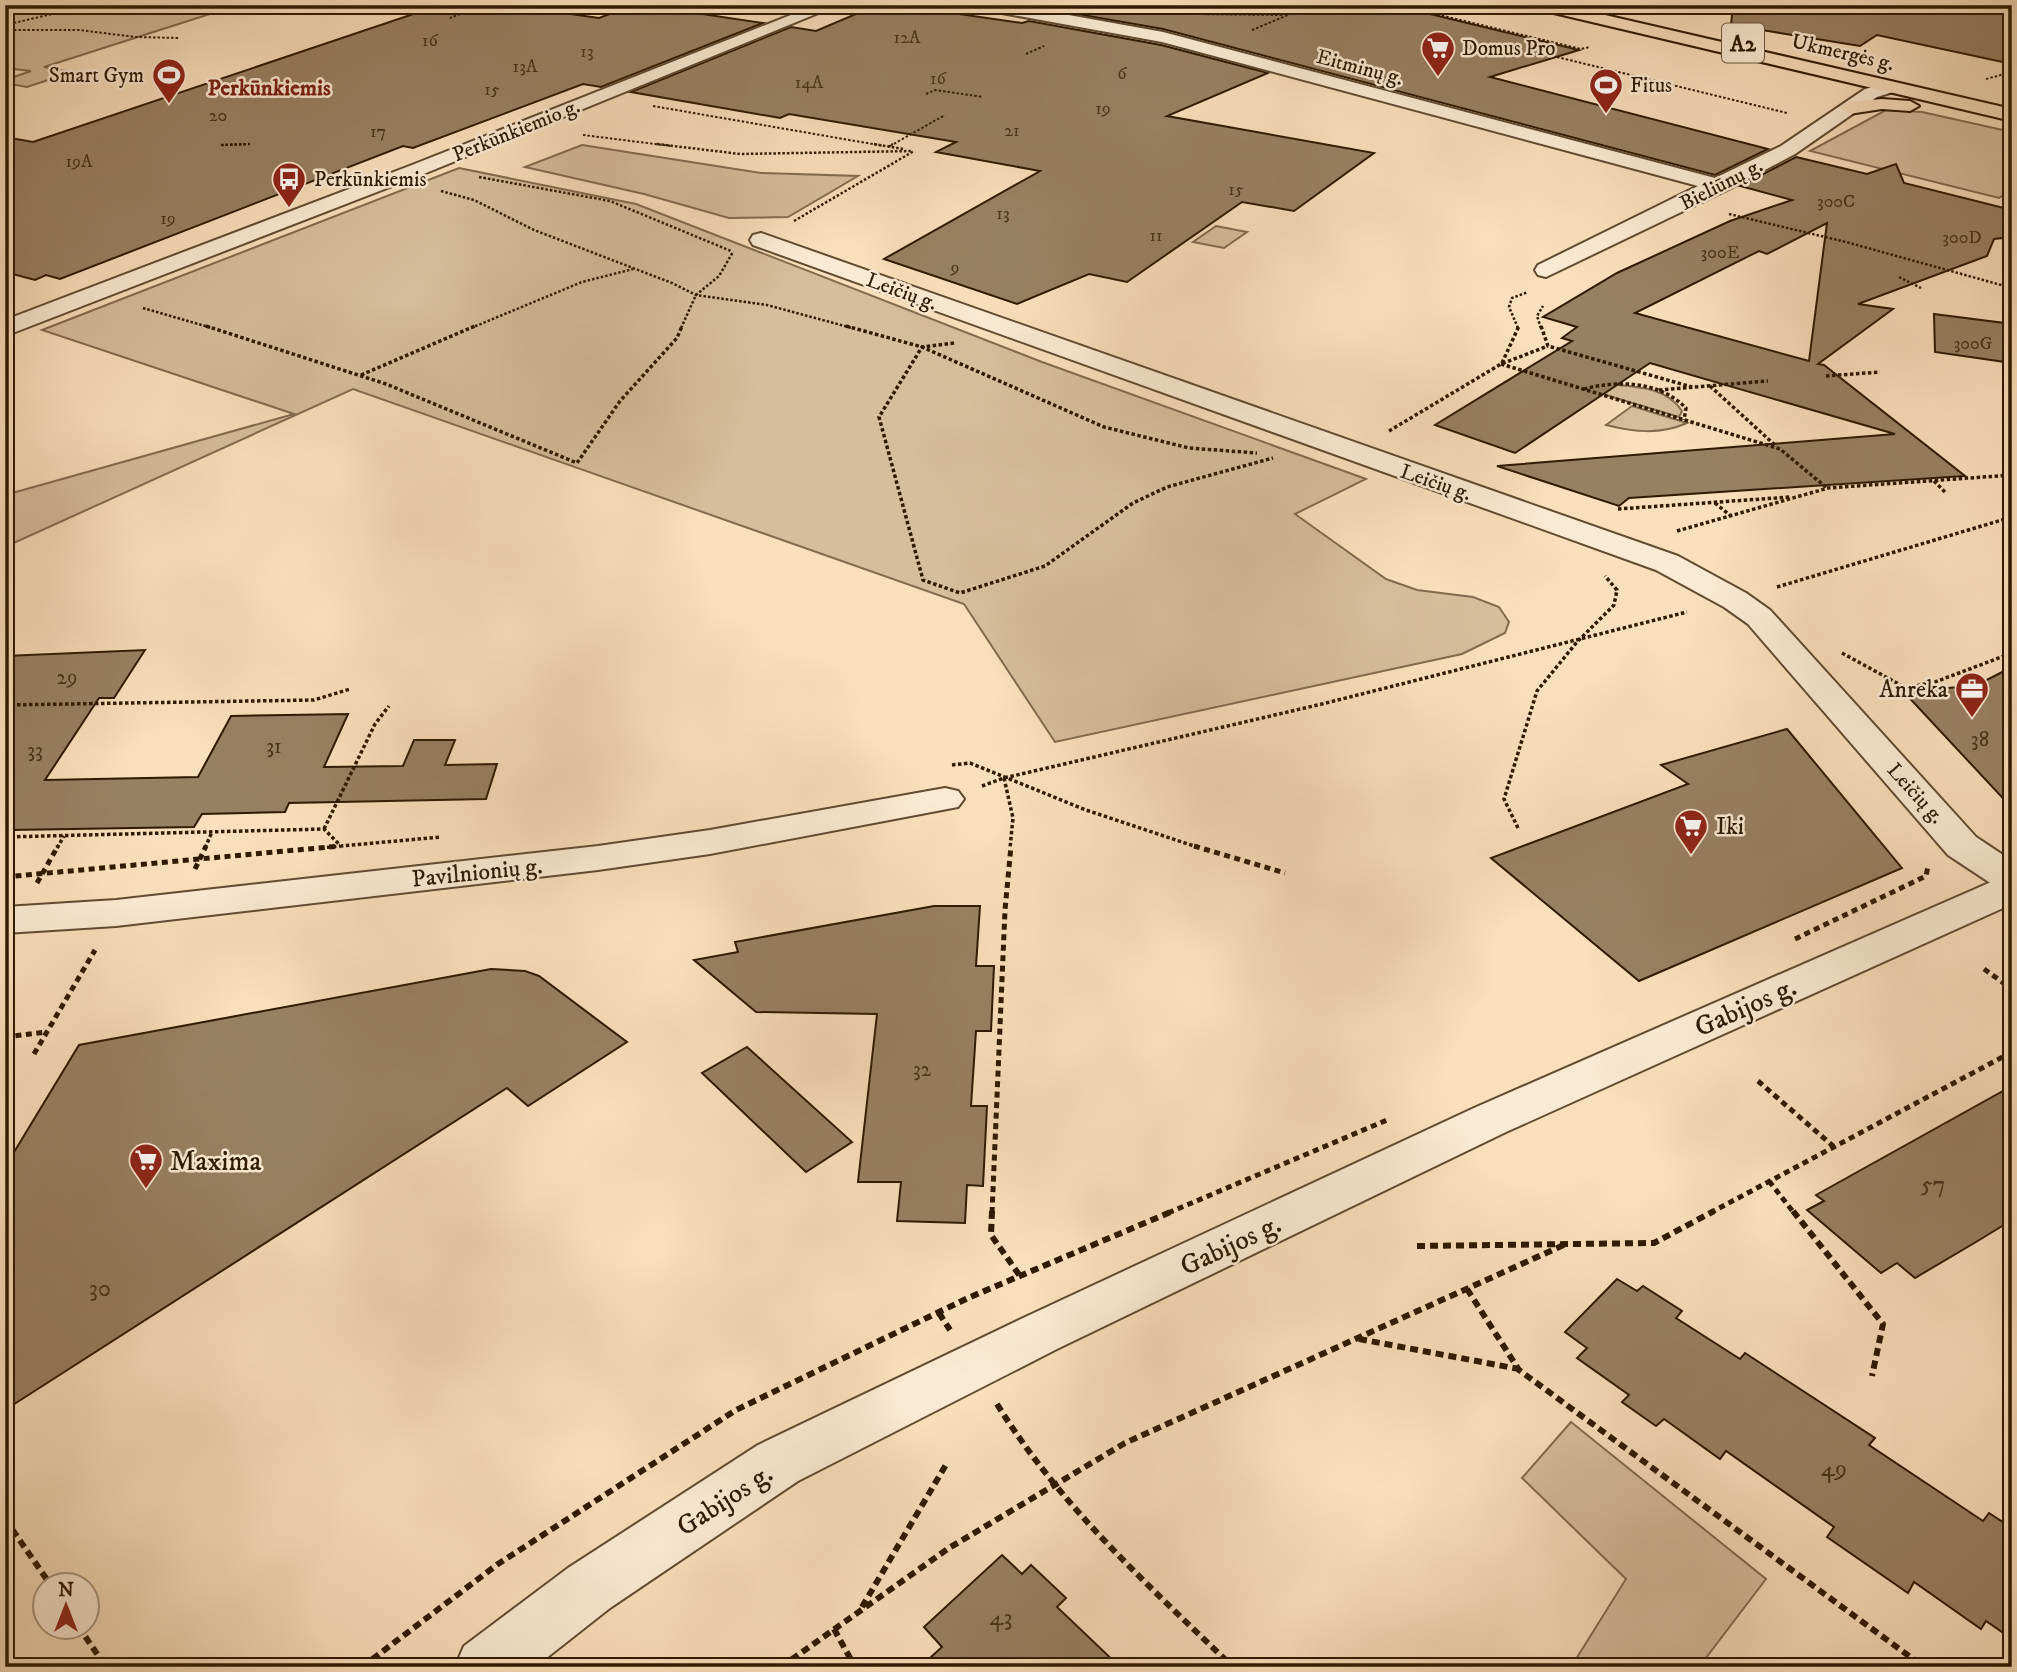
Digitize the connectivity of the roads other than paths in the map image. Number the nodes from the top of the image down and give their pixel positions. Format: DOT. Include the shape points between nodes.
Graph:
graph roads {
  1 [pos="830,5"];
  2 [pos="985,5"];
  3 [pos="1541,5"];
  4 [pos="1576,5"];
  5 [pos="1887,80"];
  6 [pos="2012,103"];
  7 [pos="1849,108"];
  8 [pos="2012,115"];
  9 [pos="2012,129"];
  10 [pos="1720,186"];
  11 [pos="761,240"];
  12 [pos="1546,270"];
  13 [pos="5,301"];
  14 [pos="50,313"];
  15 [pos="5,329"];
  16 [pos="946,783"];
  17 [pos="2012,879"];
  18 [pos="2012,888"];
  19 [pos="12,920"];
  20 [pos="486,1667"];
  1 -- 14 [label="street, Perkūnkiemio g."];
  2 -- 10 [label="street, Eitminų g." via="1163,37"];
  3 -- 5 [label="highway, Ukmergės g. / A2"];
  4 -- 5 [label="highway, Ukmergės g. / A2"];
  5 -- 6 [label="highway, Ukmergės g." via="1910,80"];
  5 -- 7 [label="street, Bieliūnų g."];
  5 -- 8 [label="highway, Ukmergės g. / A2"];
  7 -- 9 [label="highway" via="1895,104"];
  7 -- 10 [label="street, Bieliūnų g." via="1798,145"];
  10 -- 12 [label="street, Bieliūnų g."];
  11 -- 17 [label="street, Leičių g." via="1667,563 1759,617 1962,846"];
  13 -- 14 [label="street"];
  14 -- 15 [label="street, Perkūnkiemio g."];
  16 -- 19 [label="street, Pavilnionių g." via="710,842 598,859 116,913"];
  18 -- 20 [label="street, Gabijos g." via="1477,1126 778,1463 589,1588"];
}
